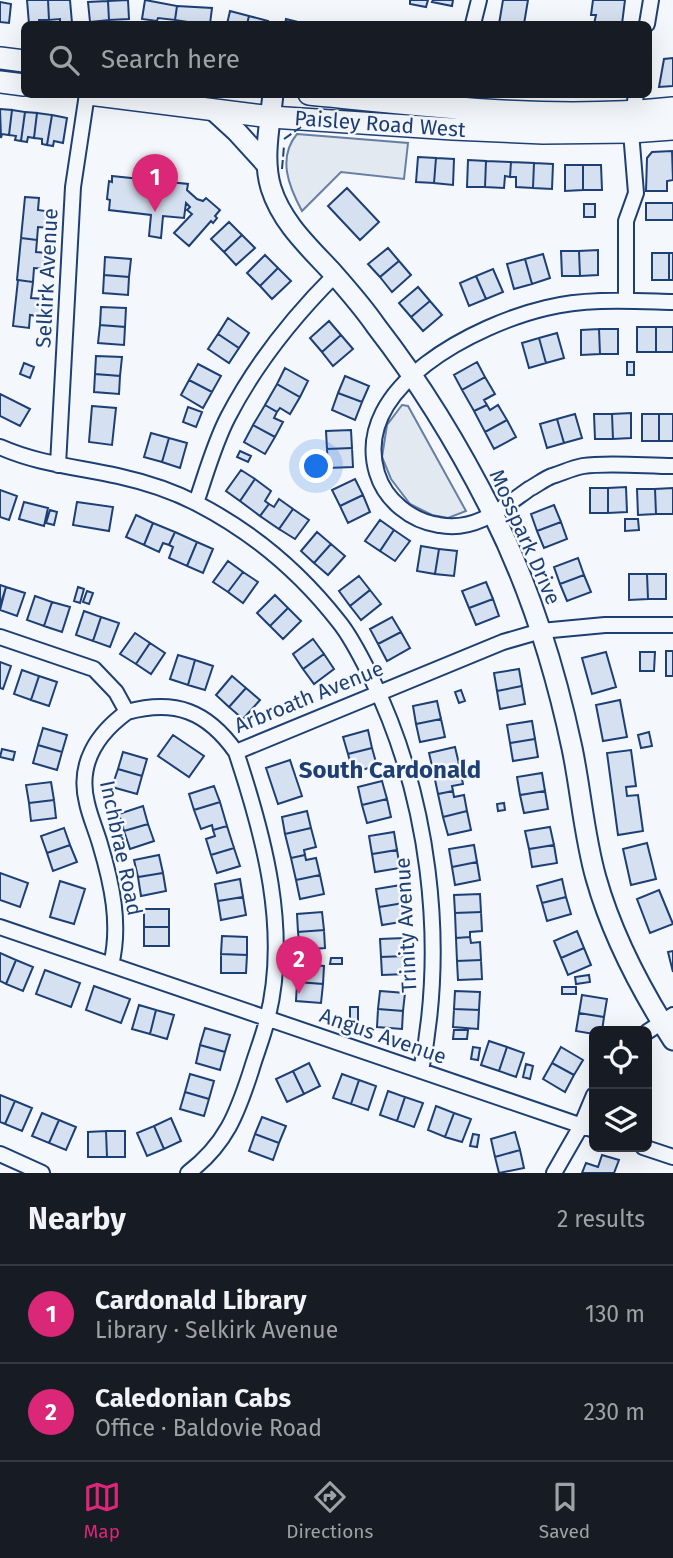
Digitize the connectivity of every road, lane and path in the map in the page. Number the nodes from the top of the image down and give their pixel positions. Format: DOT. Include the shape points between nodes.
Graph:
graph roads {
  1 [pos="478,0"];
  2 [pos="651,0"];
  3 [pos="474,21"];
  4 [pos="648,21"];
  5 [pos="0,58"];
  6 [pos="21,61"];
  7 [pos="0,82"];
  8 [pos="21,85"];
  9 [pos="87,98"];
  10 [pos="119,98"];
  11 [pos="273,98"];
  12 [pos="344,98"];
  13 [pos="673,108"];
  14 [pos="213,110"];
  15 [pos="456,111"];
  16 [pos="634,113"];
  17 [pos="271,117"];
  18 [pos="673,129"];
  19 [pos="265,164"];
  20 [pos="335,275"];
  21 [pos="626,301"];
  22 [pos="673,302"];
  23 [pos="412,374"];
  24 [pos="0,447"];
  25 [pos="58,465"];
  26 [pos="673,466"];
  27 [pos="196,503"];
  28 [pos="493,514"];
  29 [pos="673,625"];
  30 [pos="541,631"];
  31 [pos="0,637"];
  32 [pos="378,692"];
  33 [pos="127,712"];
  34 [pos="236,752"];
  35 [pos="0,927"];
  36 [pos="111,965"];
  37 [pos="268,1019"];
  38 [pos="660,1023"];
  39 [pos="673,1040"];
  40 [pos="421,1070"];
  41 [pos="587,1128"];
  42 [pos="652,1150"];
  43 [pos="0,1154"];
  44 [pos="673,1157"];
  45 [pos="42,1173"];
  46 [pos="188,1173"];
  47 [pos="554,1173"];
  1 -- 3 [label="street"];
  2 -- 4 [label="street"];
  5 -- 6 [label="main road"];
  7 -- 8 [label="main road"];
  9 -- 25 [label="street, Selkirk Avenue" via="74,187"];
  10 -- 14 [label="main road, Paisley Road West"];
  11 -- 17 [label="street, Mosspark Drive"];
  12 -- 15 [label="main road, Paisley Road West"];
  13 -- 16 [label="main road, Paisley Road West"];
  14 -- 17 [label="main road, Paisley Road West"];
  14 -- 19 [label="street"];
  15 -- 16 [label="main road, Paisley Road West"];
  15 -- 17 [label="main road, Paisley Road West"];
  16 -- 18 [label="main road, Paisley Road West"];
  16 -- 21 [label="street"];
  17 -- 19 [label="street, Mosspark Drive"];
  19 -- 20 [label="street, Mosspark Drive" via="280,212"];
  20 -- 23 [label="street, Mosspark Drive"];
  20 -- 27 [label="street" via="277,338 251,376 228,418"];
  21 -- 22 [label="street"];
  21 -- 23 [label="street" via="575,303 517,316 457,345"];
  23 -- 28 [label="street, Mosspark Drive"];
  23 -- 28 [label="street" via="382,411 375,433 373,455 387,492 414,519 436,525 457,528"];
  24 -- 25 [label="street, Trinity Avenue"];
  25 -- 27 [label="street, Trinity Avenue" via="119,476"];
  26 -- 28 [label="street" via="583,466 548,477"];
  27 -- 32 [label="street, Trinity Avenue" via="238,525 298,575 341,623"];
  28 -- 30 [label="street, Mosspark Drive"];
  29 -- 30 [label="street, Arbroath Avenue"];
  30 -- 32 [label="street, Arbroath Avenue" via="479,650"];
  30 -- 38 [label="street, Mosspark Drive" via="565,715 596,878 624,953"];
  31 -- 33 [label="street" via="94,668 117,692"];
  32 -- 34 [label="street, Arbroath Avenue"];
  32 -- 40 [label="street, Trinity Avenue" via="400,746 419,821 429,888 431,999"];
  33 -- 34 [label="street, Arbroath Avenue" via="165,706 183,709 214,727"];
  33 -- 36 [label="street, Inchbrae Road" via="99,737 84,775 87,805 115,908"];
  34 -- 37 [label="street" via="264,845 272,894 274,962"];
  35 -- 36 [label="street, Angus Avenue"];
  36 -- 37 [label="street, Angus Avenue"];
  37 -- 40 [label="street, Angus Avenue"];
  37 -- 46 [label="street" via="234,1119 222,1141"];
  38 -- 39 [label="street, Mosspark Drive"];
  40 -- 41 [label="street, Angus Avenue"];
  41 -- 47 [label="street"];
  42 -- 44 [label="street"];
  43 -- 45 [label="street"];
}
